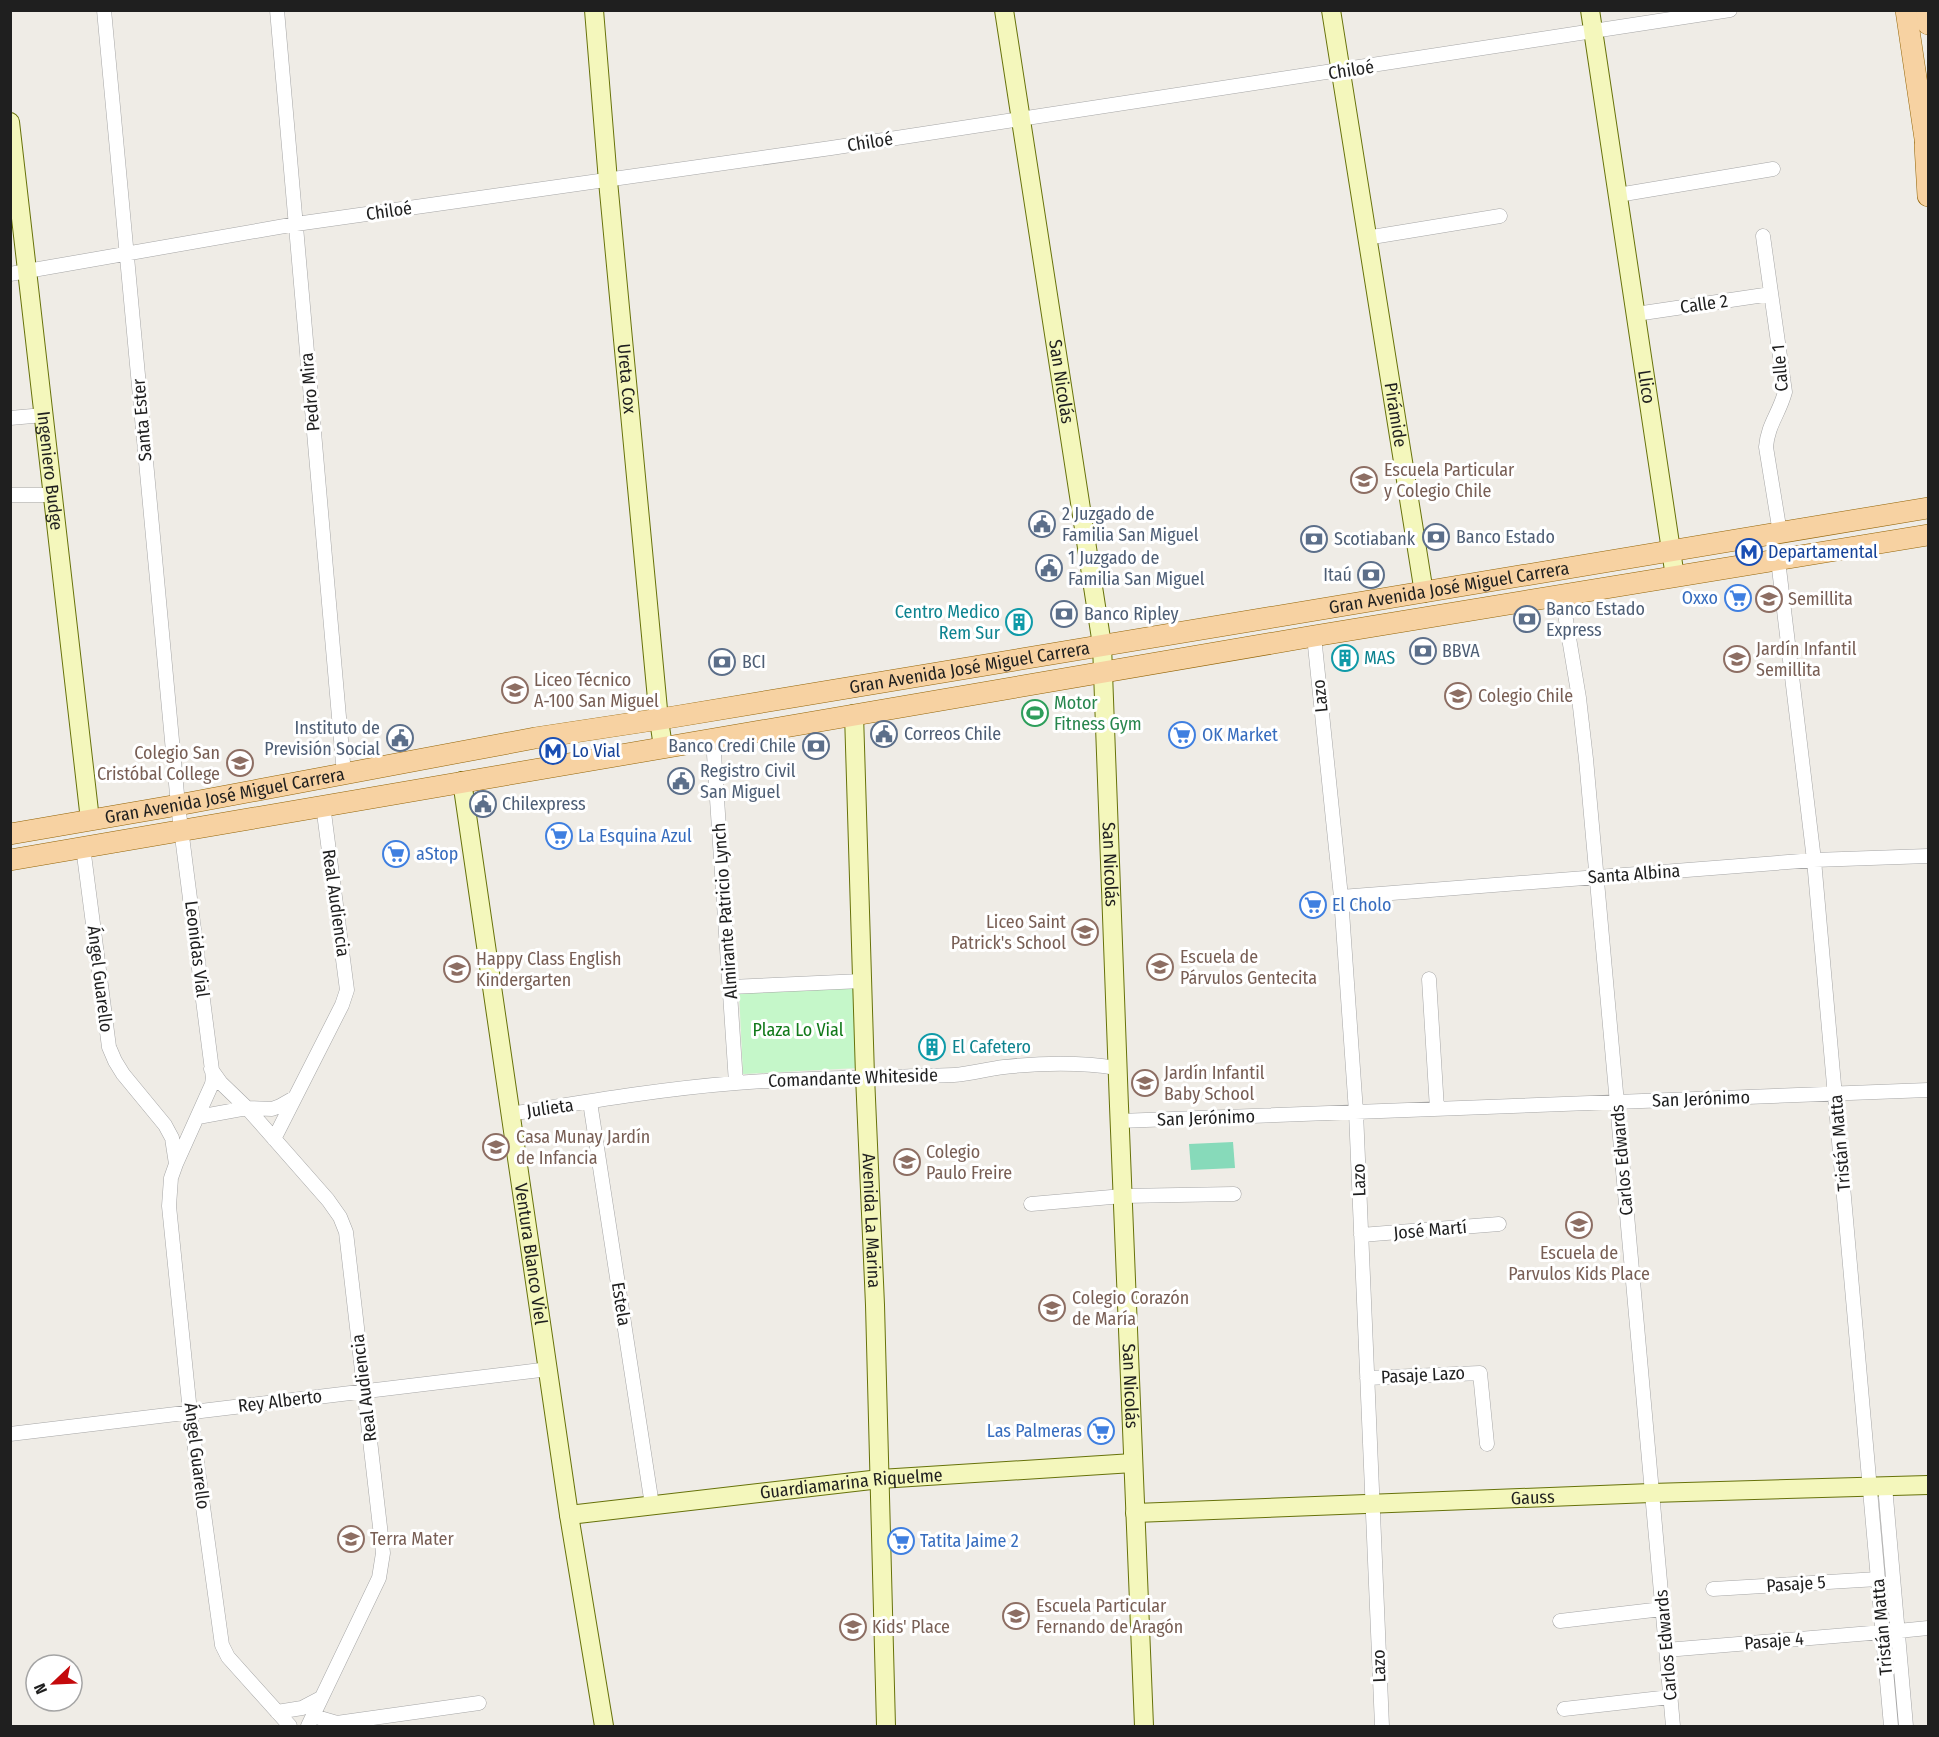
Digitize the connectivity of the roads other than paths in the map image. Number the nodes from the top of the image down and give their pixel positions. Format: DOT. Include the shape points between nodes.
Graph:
graph roads {
  1 [pos="104,10"];
  2 [pos="277,10"];
  3 [pos="594,10"];
  4 [pos="1004,10"];
  5 [pos="1331,10"];
  6 [pos="1590,10"];
  7 [pos="1730,10"];
  8 [pos="1906,10"];
  9 [pos="1927,10"];
  10 [pos="1929,24"];
  11 [pos="1593,32"];
  12 [pos="1340,71"];
  13 [pos="1021,119"];
  14 [pos="10,122"];
  15 [pos="1927,148"];
  16 [pos="1773,169"];
  17 [pos="608,181"];
  18 [pos="1618,195"];
  19 [pos="1929,196"];
  20 [pos="1500,216"];
  21 [pos="296,224"];
  22 [pos="1763,236"];
  23 [pos="1366,237"];
  24 [pos="126,253"];
  25 [pos="19,272"];
  26 [pos="1771,294"];
  27 [pos="1636,314"];
  28 [pos="44,415"];
  29 [pos="10,418"];
  30 [pos="10,495"];
  31 [pos="53,495"];
  32 [pos="1929,508"];
  33 [pos="1780,533"];
  34 [pos="1929,535"];
  35 [pos="1671,552"];
  36 [pos="1778,560"];
  37 [pos="1675,577"];
  38 [pos="1424,593"];
  39 [pos="1562,596"];
  40 [pos="1434,616"];
  41 [pos="1314,636"];
  42 [pos="1102,645"];
  43 [pos="1104,671"];
  44 [pos="854,714"];
  45 [pos="659,720"];
  46 [pos="713,739"];
  47 [pos="663,747"];
  48 [pos="344,774"];
  49 [pos="462,781"];
  50 [pos="178,805"];
  51 [pos="323,805"];
  52 [pos="90,820"];
  53 [pos="182,829"];
  54 [pos="10,834"];
  55 [pos="83,847"];
  56 [pos="1929,856"];
  57 [pos="10,860"];
  58 [pos="1814,860"];
  59 [pos="1597,876"];
  60 [pos="1341,897"];
  61 [pos="1429,979"];
  62 [pos="862,981"];
  63 [pos="730,987"];
  64 [pos="1117,1068"];
  65 [pos="212,1069"];
  66 [pos="864,1076"];
  67 [pos="736,1083"];
  68 [pos="1929,1090"];
  69 [pos="1836,1094"];
  70 [pos="295,1097"];
  71 [pos="590,1102"];
  72 [pos="1617,1102"];
  73 [pos="248,1108"];
  74 [pos="1437,1109"];
  75 [pos="1356,1112"];
  76 [pos="510,1114"];
  77 [pos="198,1117"];
  78 [pos="1119,1121"];
  79 [pos="274,1138"];
  80 [pos="176,1164"];
  81 [pos="1234,1194"];
  82 [pos="1123,1196"];
  83 [pos="1031,1204"];
  84 [pos="1499,1224"];
  85 [pos="1361,1235"];
  86 [pos="549,1369"];
  87 [pos="1367,1378"];
  88 [pos="364,1391"];
  89 [pos="190,1412"];
  90 [pos="10,1434"];
  91 [pos="1487,1444"];
  92 [pos="1133,1463"];
  93 [pos="880,1479"];
  94 [pos="1929,1485"];
  95 [pos="1877,1487"];
  96 [pos="1652,1493"];
  97 [pos="1372,1504"];
  98 [pos="652,1505"];
  99 [pos="1136,1514"];
  100 [pos="570,1515"];
  101 [pos="1878,1578"];
  102 [pos="1713,1589"];
  103 [pos="1662,1609"];
  104 [pos="1560,1621"];
  105 [pos="1929,1628"];
  106 [pos="1898,1631"];
  107 [pos="1883,1632"];
  108 [pos="1666,1650"];
  109 [pos="322,1696"];
  110 [pos="1670,1697"];
  111 [pos="478,1703"];
  112 [pos="1564,1709"];
  113 [pos="278,1712"];
  114 [pos="310,1721"];
  115 [pos="290,1726"];
  116 [pos="604,1726"];
  117 [pos="886,1726"];
  118 [pos="1144,1726"];
  119 [pos="1382,1726"];
  120 [pos="1673,1726"];
  121 [pos="1891,1726"];
  122 [pos="1906,1726"];
  1 -- 24 [label="street, Santa Ester"];
  2 -- 21 [label="street, Pedro Mira"];
  3 -- 17 [label="street, Ureta Cox"];
  4 -- 13 [label="street, San Nicolás"];
  5 -- 12 [label="street, Pirámide"];
  6 -- 11 [label="street, Llico"];
  7 -- 11 [label="street, Chiloé"];
  8 -- 15 [label="main road"];
  9 -- 10 [label="main road"];
  11 -- 12 [label="street, Chiloé"];
  11 -- 18 [label="street, Llico"];
  12 -- 13 [label="street, Chiloé"];
  12 -- 23 [label="street, Pirámide"];
  13 -- 17 [label="street, Chiloé"];
  13 -- 42 [label="street, San Nicolás"];
  14 -- 25 [label="street, Ingeniero Budge"];
  15 -- 19 [label="main road"];
  16 -- 18 [label="street"];
  17 -- 21 [label="street, Chiloé"];
  17 -- 45 [label="street, Ureta Cox"];
  18 -- 27 [label="street, Llico"];
  20 -- 23 [label="street"];
  21 -- 24 [label="street, Chiloé"];
  21 -- 48 [label="street, Pedro Mira"];
  22 -- 26 [label="street, Calle 1"];
  23 -- 38 [label="street, Pirámide"];
  24 -- 25 [label="street, Chiloé"];
  24 -- 50 [label="street, Santa Ester"];
  25 -- 28 [label="street, Ingeniero Budge"];
  26 -- 27 [label="street, Calle 2"];
  26 -- 33 [label="street, Calle 1" via="1785,392 1767,433 1766,447"];
  27 -- 35 [label="street, Llico"];
  28 -- 29 [label="street"];
  28 -- 31 [label="street, Ingeniero Budge"];
  30 -- 31 [label="street"];
  31 -- 52 [label="street, Ingeniero Budge"];
  32 -- 33 [label="main road, Gran Avenida José Miguel Carrera"];
  33 -- 35 [label="main road, Gran Avenida José Miguel Carrera"];
  34 -- 36 [label="main road, Gran Avenida José Miguel Carrera"];
  35 -- 37 [label="street, Llico"];
  35 -- 38 [label="main road, Gran Avenida José Miguel Carrera"];
  36 -- 37 [label="main road, Gran Avenida José Miguel Carrera"];
  36 -- 58 [label="street, Tristán Matta"];
  37 -- 39 [label="main road, Gran Avenida José Miguel Carrera"];
  38 -- 40 [label="main road"];
  38 -- 42 [label="main road, Gran Avenida José Miguel Carrera"];
  39 -- 40 [label="main road, Gran Avenida José Miguel Carrera"];
  39 -- 59 [label="street, Carlos Edwards" via="1581,715"];
  40 -- 41 [label="main road, Gran Avenida José Miguel Carrera"];
  41 -- 43 [label="main road, Gran Avenida José Miguel Carrera"];
  41 -- 60 [label="street, Lazo"];
  42 -- 43 [label="street, San Nicolás"];
  42 -- 45 [label="main road, Gran Avenida José Miguel Carrera"];
  43 -- 44 [label="main road, Gran Avenida José Miguel Carrera"];
  43 -- 64 [label="street, San Nicolás"];
  44 -- 46 [label="main road, Gran Avenida José Miguel Carrera"];
  44 -- 62 [label="street, Avenida La Marina"];
  45 -- 47 [label="street, Ureta Cox"];
  45 -- 48 [label="main road, Gran Avenida José Miguel Carrera" via="535,738"];
  46 -- 47 [label="main road, Gran Avenida José Miguel Carrera"];
  46 -- 63 [label="street, Almirante Patricio Lynch"];
  47 -- 49 [label="main road, Gran Avenida José Miguel Carrera"];
  48 -- 50 [label="main road, Gran Avenida José Miguel Carrera"];
  49 -- 51 [label="main road, Gran Avenida José Miguel Carrera"];
  49 -- 76 [label="street, Ventura Blanco Viel"];
  50 -- 52 [label="main road, Gran Avenida José Miguel Carrera"];
  50 -- 53 [label="street, Santa Ester"];
  51 -- 53 [label="main road, Gran Avenida José Miguel Carrera"];
  51 -- 70 [label="street, Real Audiencia" via="347,990"];
  52 -- 54 [label="main road, Gran Avenida José Miguel Carrera"];
  53 -- 55 [label="main road, Gran Avenida José Miguel Carrera"];
  53 -- 65 [label="street, Leonidas Vial"];
  55 -- 57 [label="main road, Gran Avenida José Miguel Carrera"];
  55 -- 80 [label="street, Ángel Guarello" via="109,1047 123,1074 165,1125 172,1138"];
  56 -- 58 [label="street, Santa Albina"];
  58 -- 59 [label="street, Santa Albina"];
  58 -- 69 [label="street, Tristán Matta"];
  59 -- 60 [label="street, Santa Albina"];
  59 -- 72 [label="street, Carlos Edwards"];
  60 -- 75 [label="street, Lazo"];
  61 -- 74 [label="street"];
  62 -- 63 [label="street"];
  62 -- 66 [label="street, Avenida La Marina"];
  63 -- 67 [label="street, Almirante Patricio Lynch"];
  64 -- 66 [label="street, Comandante Whiteside" via="1067,1064 953,1075"];
  64 -- 78 [label="street, San Nicolás"];
  65 -- 73 [label="street" via="220,1083"];
  65 -- 77 [label="street, Leonidas Vial" via="212,1084"];
  66 -- 67 [label="street, Comandante Whiteside"];
  66 -- 93 [label="street, Avenida La Marina"];
  67 -- 71 [label="street, Comandante Whiteside"];
  68 -- 69 [label="street, San Jerónimo"];
  69 -- 72 [label="street, San Jerónimo"];
  69 -- 95 [label="street, Tristán Matta"];
  70 -- 73 [label="street" via="272,1109"];
  70 -- 79 [label="street, Real Audiencia"];
  71 -- 76 [label="street, Julieta"];
  71 -- 98 [label="street, Estela"];
  72 -- 74 [label="street, San Jerónimo"];
  72 -- 96 [label="street, Carlos Edwards"];
  73 -- 77 [label="street"];
  73 -- 79 [label="street"];
  74 -- 75 [label="street, San Jerónimo"];
  75 -- 78 [label="street, San Jerónimo"];
  75 -- 85 [label="street, Lazo"];
  76 -- 86 [label="street, Ventura Blanco Viel"];
  77 -- 80 [label="street, Ángel Guarello"];
  78 -- 82 [label="street, San Nicolás"];
  79 -- 88 [label="street, Real Audiencia" via="328,1200 346,1232"];
  80 -- 89 [label="street, Ángel Guarello" via="169,1206"];
  81 -- 82 [label="street"];
  82 -- 83 [label="street"];
  82 -- 92 [label="street, San Nicolás"];
  84 -- 85 [label="street, José Martí"];
  85 -- 87 [label="street, Lazo"];
  86 -- 88 [label="street, Rey Alberto"];
  86 -- 100 [label="street, Ventura Blanco Viel"];
  87 -- 91 [label="street, Pasaje Lazo" via="1480,1373"];
  87 -- 97 [label="street, Lazo"];
  88 -- 89 [label="street, Rey Alberto"];
  88 -- 109 [label="street, Real Audiencia" via="382,1565"];
  89 -- 90 [label="street, Rey Alberto"];
  89 -- 113 [label="street, Ángel Guarello" via="222,1645 228,1657"];
  92 -- 93 [label="street, Guardiamarina Riquelme"];
  92 -- 99 [label="street, San Nicolás"];
  93 -- 98 [label="street, Guardiamarina Riquelme"];
  93 -- 117 [label="street, Avenida La Marina"];
  94 -- 95 [label="street, Gauss"];
  95 -- 96 [label="street, Gauss"];
  95 -- 101 [label="street, Tristán Matta"];
  95 -- 106 [label="street, Tristán Matta"];
  96 -- 97 [label="street, Gauss"];
  96 -- 103 [label="street, Carlos Edwards"];
  97 -- 99 [label="street, Gauss"];
  97 -- 119 [label="street, Lazo"];
  98 -- 100 [label="street, Guardiamarina Riquelme"];
  99 -- 118 [label="street, San Nicolás"];
  100 -- 116 [label="street, Ventura Blanco Viel"];
  101 -- 102 [label="street, Pasaje 5"];
  101 -- 107 [label="street, Tristán Matta"];
  103 -- 104 [label="street"];
  103 -- 108 [label="street, Carlos Edwards"];
  105 -- 106 [label="street"];
  106 -- 122 [label="street, Tristán Matta"];
  107 -- 108 [label="street, Pasaje 4"];
  107 -- 121 [label="street, Tristán Matta"];
  108 -- 110 [label="street, Carlos Edwards"];
  109 -- 113 [label="street" via="302,1708"];
  109 -- 114 [label="street, Real Audiencia"];
  110 -- 112 [label="street"];
  110 -- 120 [label="street, Carlos Edwards"];
  111 -- 114 [label="street" via="337,1723"];
  113 -- 115 [label="street, Ángel Guarello"];
}
